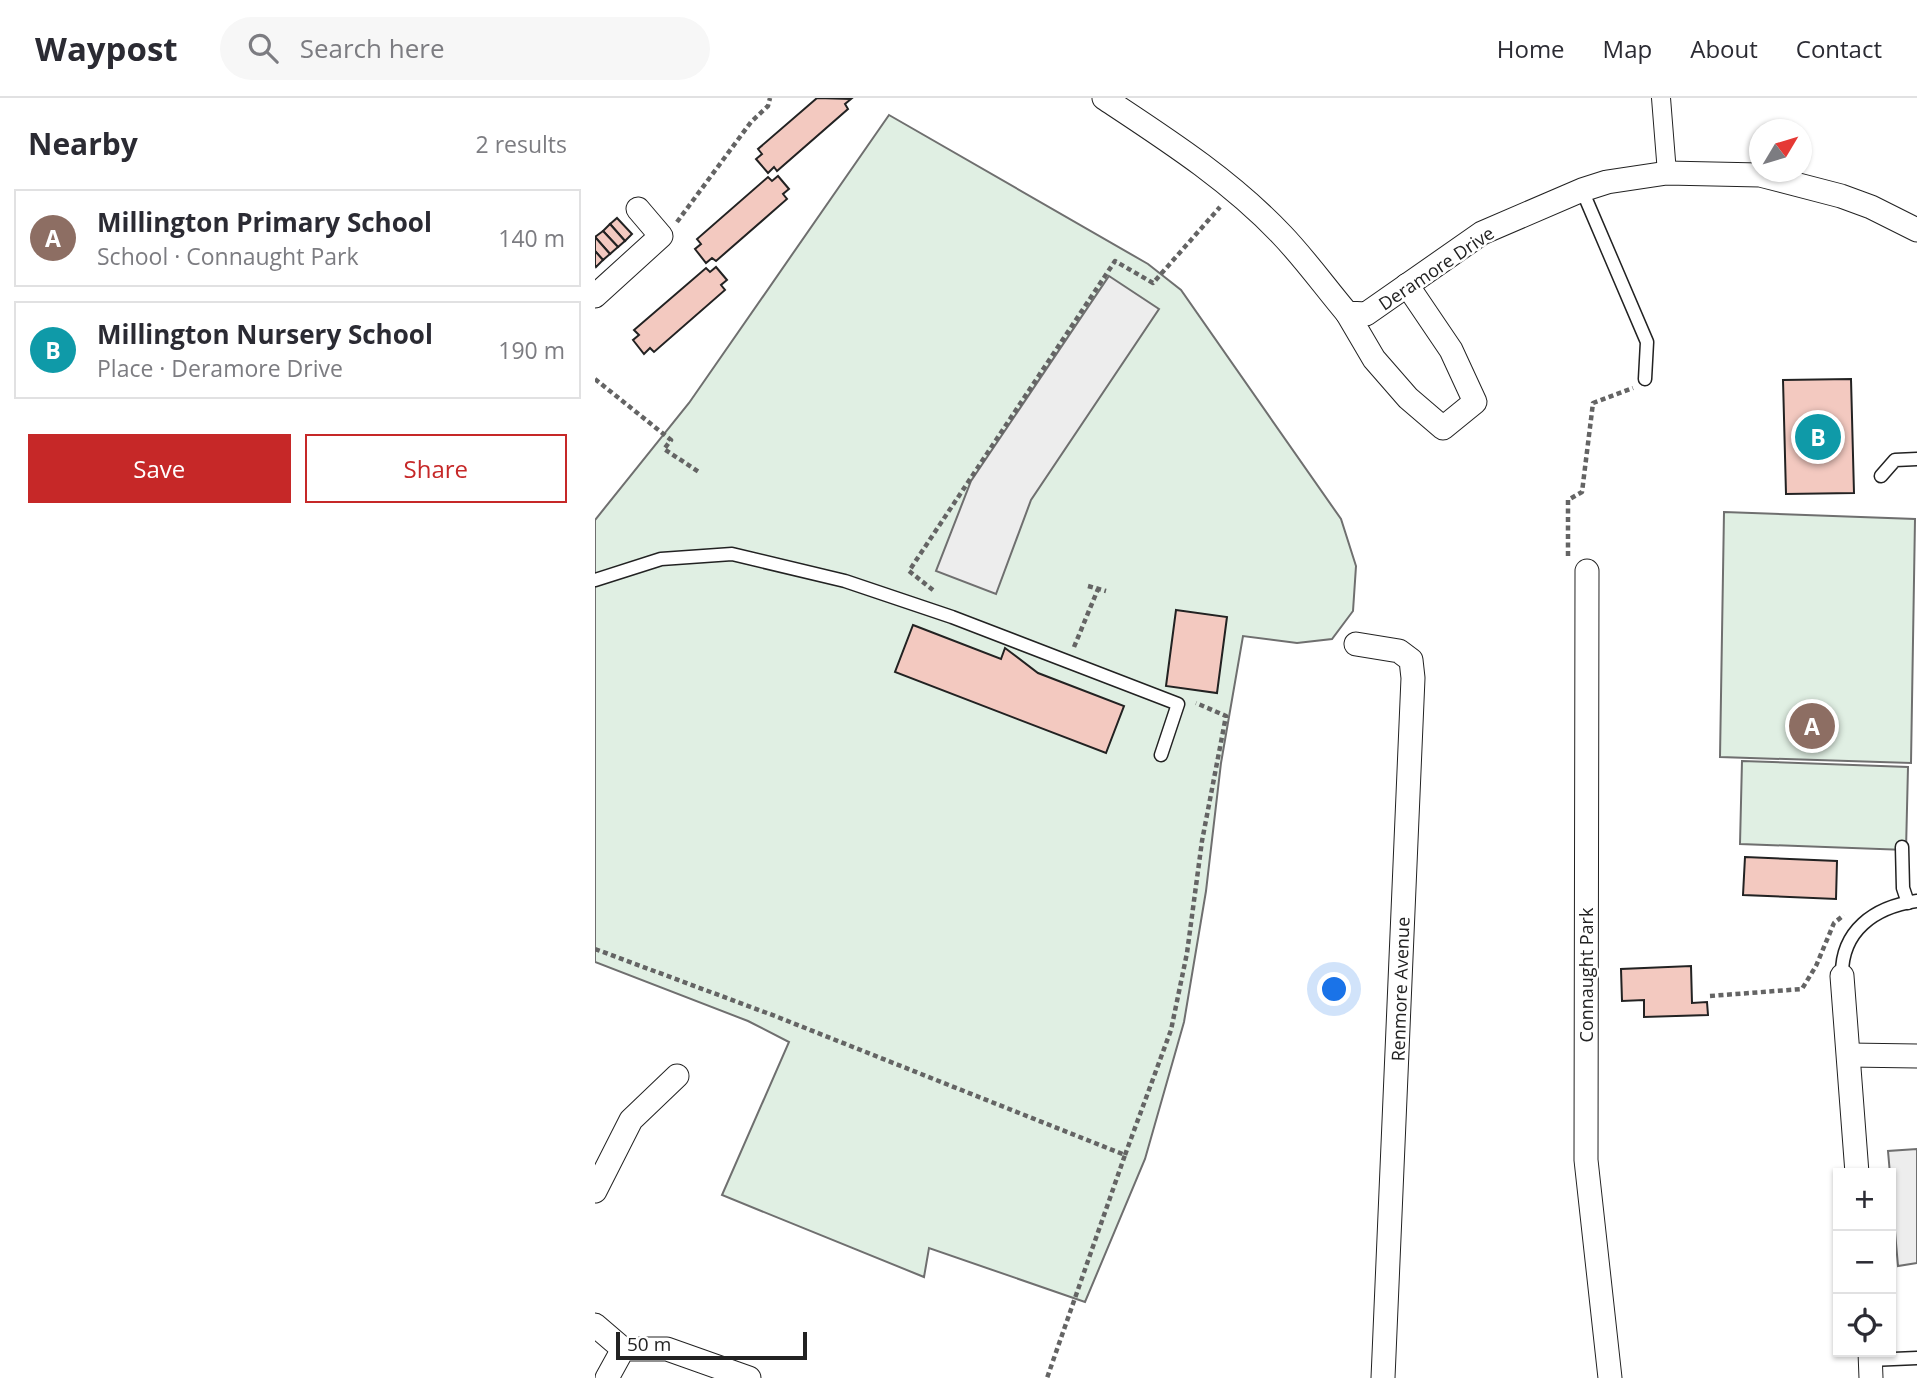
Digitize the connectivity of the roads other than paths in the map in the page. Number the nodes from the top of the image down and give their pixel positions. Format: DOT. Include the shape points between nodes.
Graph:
graph roads {
  1 [pos="1661,98"];
  2 [pos="1111,100"];
  3 [pos="1667,173"];
  4 [pos="1582,190"];
  5 [pos="638,209"];
  6 [pos="1917,230"];
  7 [pos="1407,285"];
  8 [pos="595,296"];
  9 [pos="1347,313"];
  10 [pos="1639,377"];
  11 [pos="1917,459"];
  12 [pos="1881,476"];
  13 [pos="1587,571"];
  14 [pos="595,580"];
  15 [pos="1356,644"];
  16 [pos="1161,755"];
  17 [pos="1902,847"];
  18 [pos="1912,902"];
  19 [pos="1842,976"];
  20 [pos="1849,1055"];
  21 [pos="1917,1056"];
  22 [pos="677,1076"];
  23 [pos="1857,1168"];
  24 [pos="595,1191"];
  25 [pos="595,1325"];
  26 [pos="623,1349"];
  27 [pos="1917,1358"];
  28 [pos="1870,1363"];
  29 [pos="607,1378"];
  30 [pos="749,1378"];
  31 [pos="1383,1378"];
  32 [pos="1610,1378"];
  1 -- 3 [label="street"];
  2 -- 9 [label="street" via="1195,158 1282,234"];
  3 -- 4 [label="street, Deramore Drive"];
  3 -- 6 [label="street, Deramore Drive" via="1760,176 1840,196"];
  4 -- 7 [label="street, Deramore Drive" via="1482,233"];
  4 -- 10 [label="lane" via="1647,342"];
  5 -- 8 [label="street" via="661,236"];
  7 -- 9 [label="street, Deramore Drive" via="1366,314"];
  7 -- 9 [label="street" via="1451,351 1475,402 1443,428 1408,398 1374,359"];
  11 -- 12 [label="lane" via="1895,460"];
  13 -- 32 [label="street, Connaught Park" via="1586,1160"];
  14 -- 16 [label="lane" via="661,559 732,554 845,581 1178,704"];
  15 -- 31 [label="street, Renmore Avenue" via="1399,651 1411,660 1413,678"];
  17 -- 18 [label="lane" via="1903,888"];
  18 -- 19 [label="lane" via="1857,928 1842,963"];
  19 -- 20 [label="street"];
  20 -- 21 [label="street"];
  20 -- 23 [label="street"];
  22 -- 24 [label="street" via="631,1119"];
  25 -- 26 [label="street"];
  26 -- 29 [label="street"];
  26 -- 30 [label="street" via="667,1349"];
  27 -- 28 [label="lane"];
}
